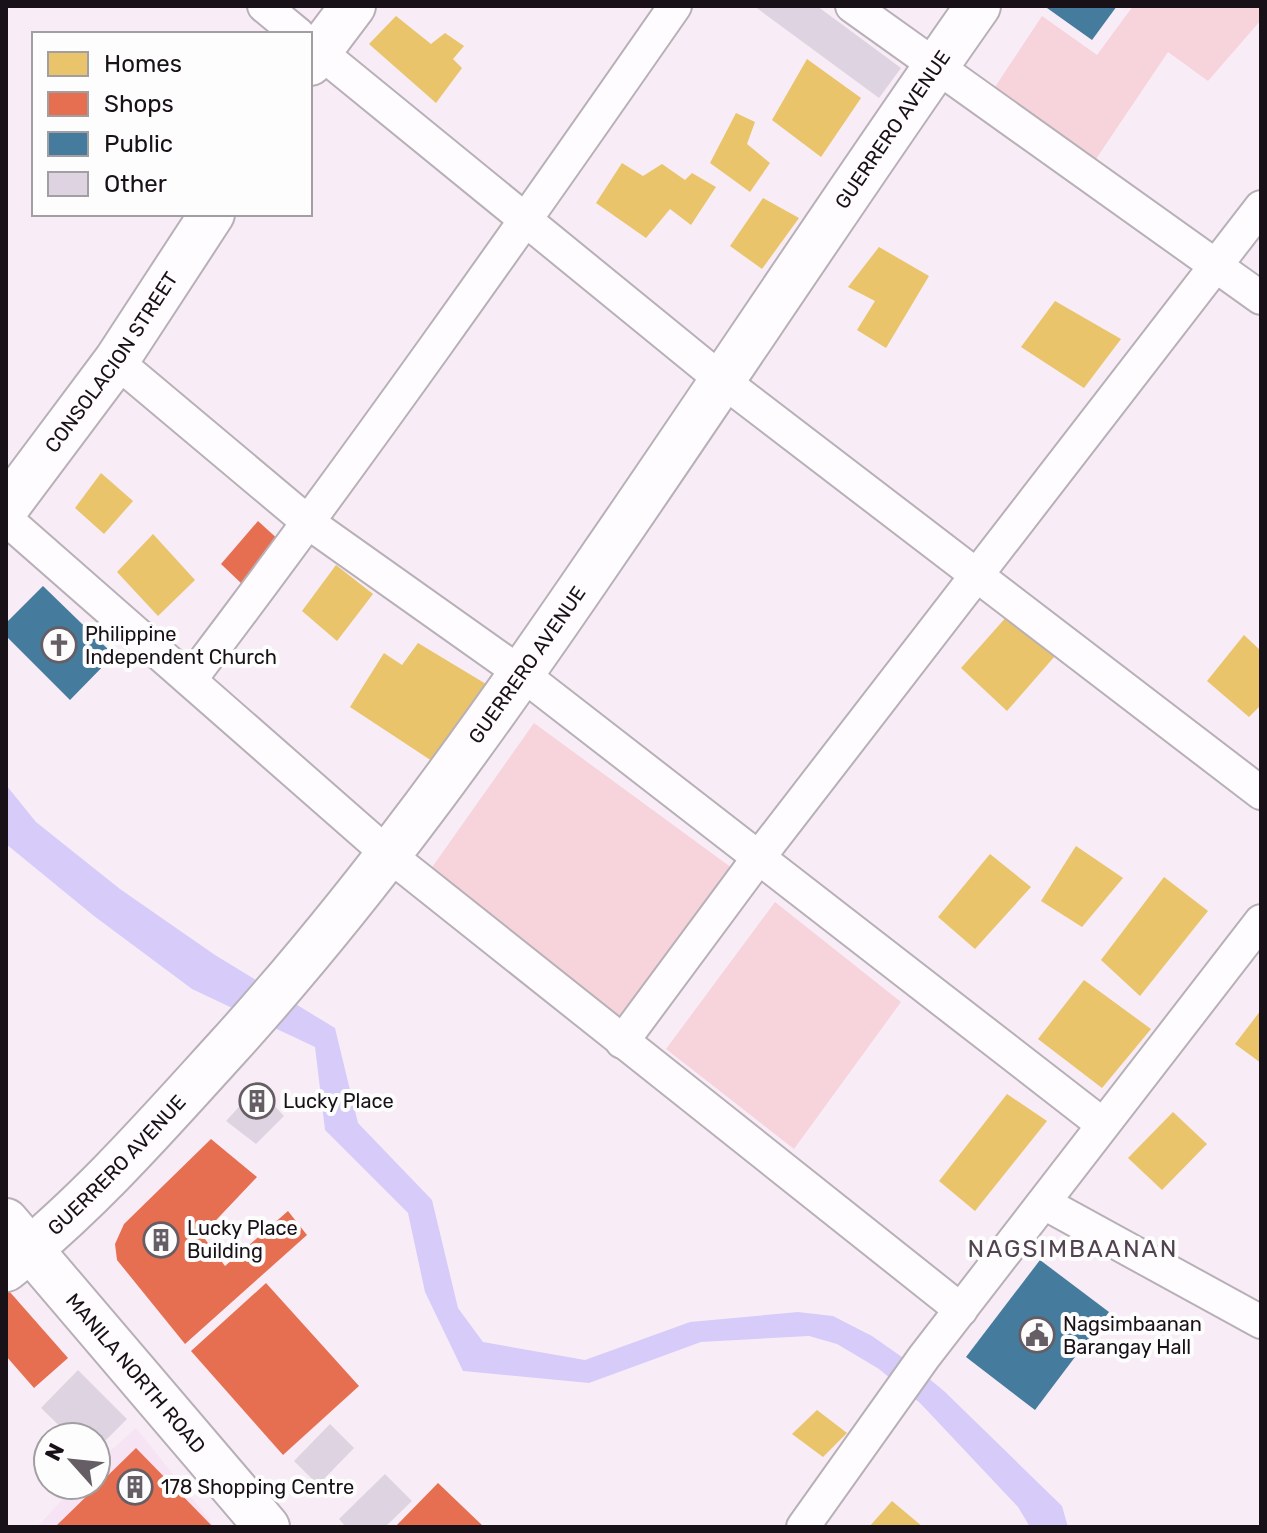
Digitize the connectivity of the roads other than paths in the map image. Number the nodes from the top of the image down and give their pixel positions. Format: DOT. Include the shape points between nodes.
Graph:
graph roads {
  1 [pos="264,6"];
  2 [pos="353,6"];
  3 [pos="675,6"];
  4 [pos="852,6"];
  5 [pos="978,6"];
  6 [pos="292,32"];
  7 [pos="312,45"];
  8 [pos="312,50"];
  9 [pos="936,67"];
  10 [pos="1261,207"];
  11 [pos="211,216"];
  12 [pos="526,221"];
  13 [pos="1216,264"];
  14 [pos="1261,298"];
  15 [pos="116,361"];
  16 [pos="723,381"];
  17 [pos="6,508"];
  18 [pos="6,519"];
  19 [pos="309,523"];
  20 [pos="977,578"];
  21 [pos="522,674"];
  22 [pos="190,680"];
  23 [pos="1261,793"];
  24 [pos="389,855"];
  25 [pos="759,857"];
  26 [pos="1261,921"];
  27 [pos="622,1042"];
  28 [pos="1102,1124"];
  29 [pos="1044,1203"];
  30 [pos="14,1246"];
  31 [pos="961,1310"];
  32 [pos="1261,1322"];
  33 [pos="267,1527"];
  34 [pos="803,1527"];
  1 -- 6 [label="street"];
  2 -- 7 [label="main road"];
  3 -- 12 [label="street"];
  4 -- 9 [label="street"];
  5 -- 9 [label="main road, GUERRERO AVENUE"];
  8 -- 12 [label="street"];
  9 -- 13 [label="street"];
  9 -- 16 [label="main road, GUERRERO AVENUE"];
  10 -- 13 [label="street"];
  11 -- 15 [label="main road, CONSOLACION STREET"];
  12 -- 16 [label="street"];
  12 -- 19 [label="street"];
  13 -- 14 [label="street"];
  13 -- 20 [label="street"];
  15 -- 17 [label="main road, CONSOLACION STREET"];
  15 -- 19 [label="street"];
  16 -- 20 [label="street"];
  16 -- 21 [label="main road, GUERRERO AVENUE"];
  18 -- 22 [label="street"];
  19 -- 21 [label="street"];
  19 -- 22 [label="street"];
  20 -- 23 [label="street"];
  20 -- 25 [label="street"];
  21 -- 24 [label="main road, GUERRERO AVENUE"];
  21 -- 25 [label="street"];
  22 -- 24 [label="street"];
  24 -- 27 [label="street"];
  24 -- 30 [label="main road, GUERRERO AVENUE" via="283,987 145,1138 59,1227"];
  25 -- 27 [label="street"];
  25 -- 28 [label="street"];
  26 -- 28 [label="street"];
  27 -- 31 [label="street"];
  28 -- 29 [label="street"];
  29 -- 31 [label="street"];
  29 -- 32 [label="street"];
  30 -- 33 [label="main road, MANILA NORTH ROAD"];
  31 -- 34 [label="street"];
}
